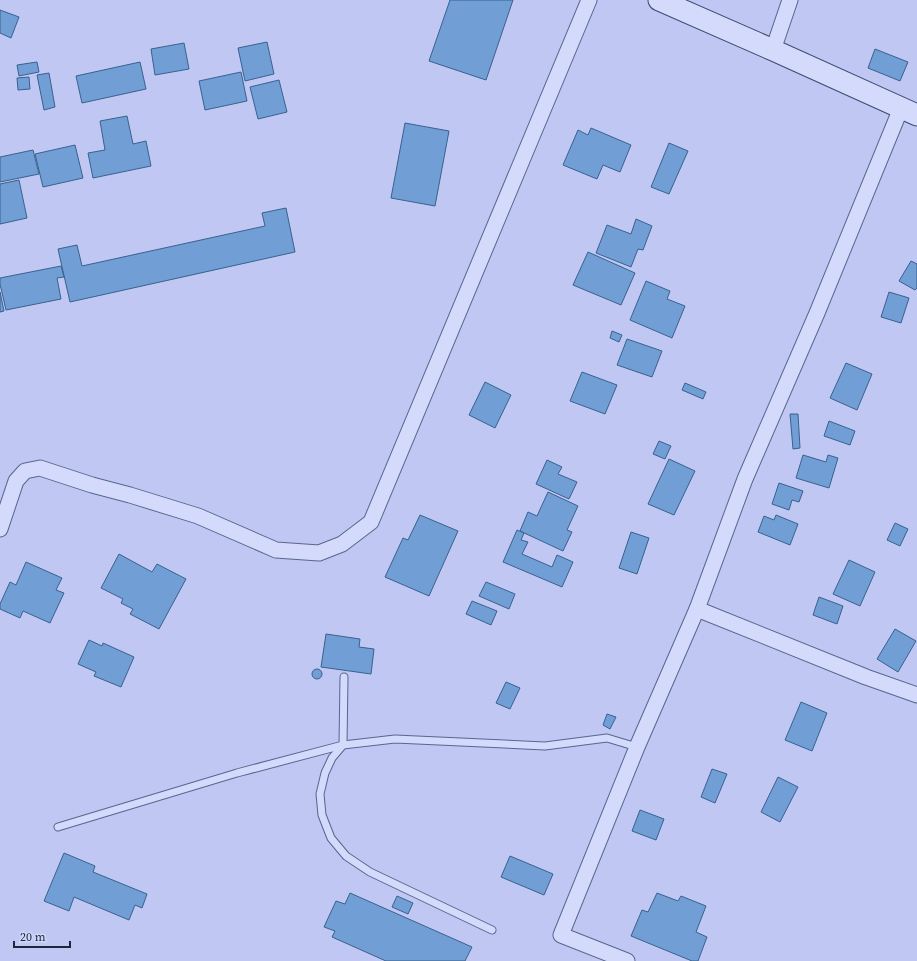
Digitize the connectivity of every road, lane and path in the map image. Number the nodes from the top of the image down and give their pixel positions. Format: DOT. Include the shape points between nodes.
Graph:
graph roads {
  1 [pos="588,0"];
  2 [pos="659,0"];
  3 [pos="790,0"];
  4 [pos="773,50"];
  5 [pos="909,112"];
  6 [pos="0,529"];
  7 [pos="697,609"];
  8 [pos="344,677"];
  9 [pos="917,695"];
  10 [pos="343,744"];
  11 [pos="637,747"];
  12 [pos="58,827"];
  13 [pos="492,930"];
  14 [pos="627,961"];
  1 -- 6 [label="street" via="371,522 342,544 319,553 276,550 198,516 40,468 25,471 16,481"];
  2 -- 4 [label="main road"];
  3 -- 4 [label="street"];
  4 -- 5 [label="main road"];
  5 -- 7 [label="street" via="745,479"];
  7 -- 9 [label="street"];
  7 -- 11 [label="street"];
  8 -- 10 [label="lane"];
  10 -- 11 [label="lane" via="395,739 545,746 607,738"];
  10 -- 12 [label="lane" via="236,773"];
  10 -- 13 [label="lane" via="325,773 320,794 322,815 331,838 346,856 370,872"];
  11 -- 14 [label="street" via="561,934"];
}
